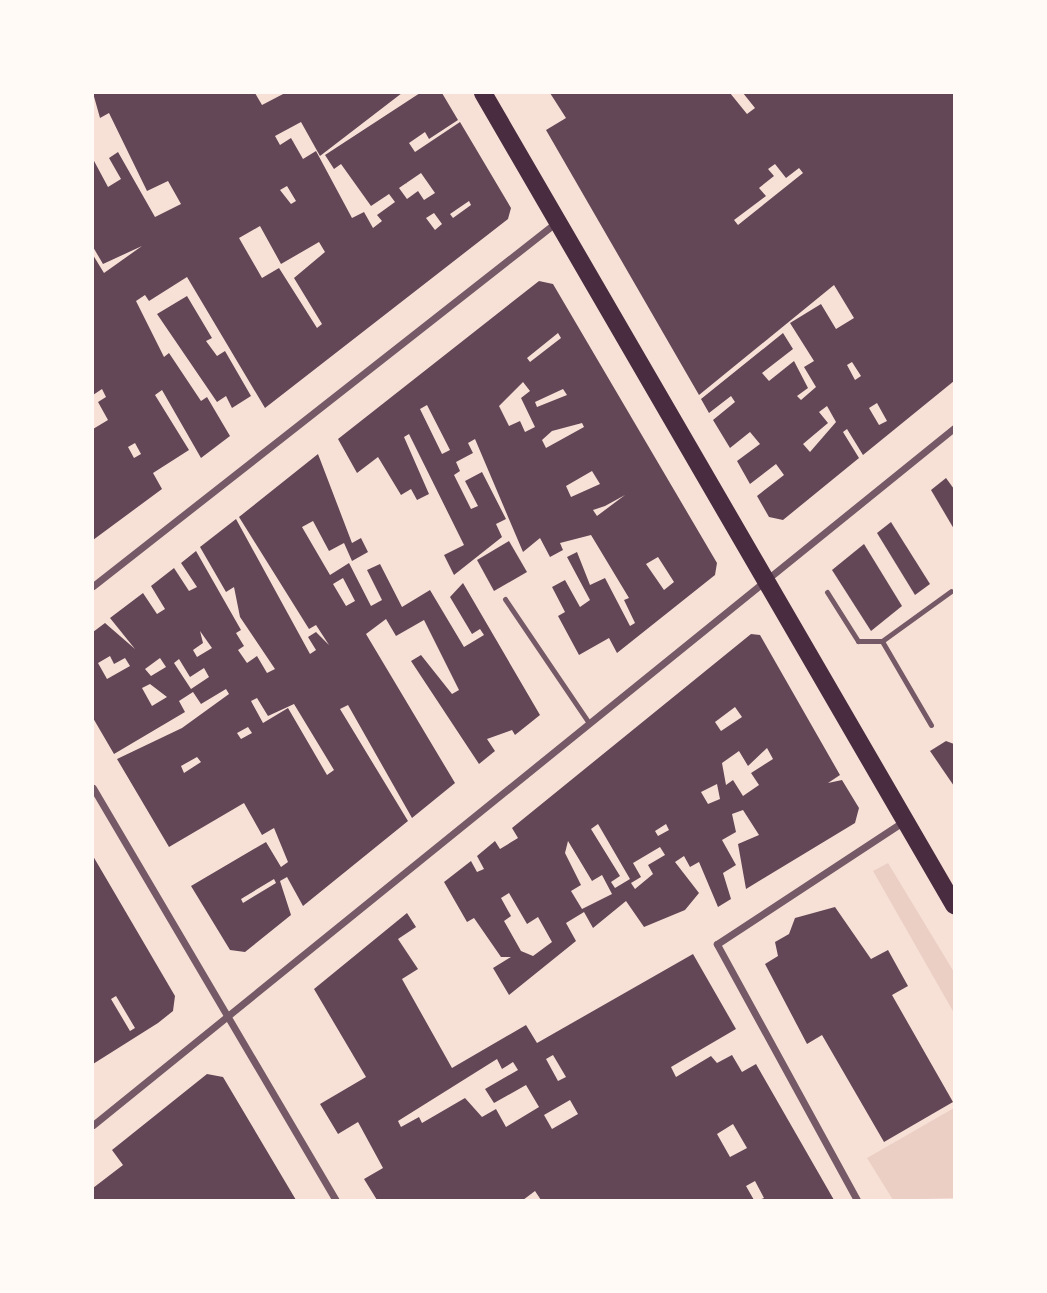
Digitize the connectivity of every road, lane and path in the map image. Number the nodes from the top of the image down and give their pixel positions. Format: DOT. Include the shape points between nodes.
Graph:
graph roads {
  1 [pos="483,93"];
  2 [pos="558,221"];
  3 [pos="954,428"];
  4 [pos="766,580"];
  5 [pos="93,586"];
  6 [pos="951,591"];
  7 [pos="827,592"];
  8 [pos="505,599"];
  9 [pos="882,641"];
  10 [pos="589,723"];
  11 [pos="931,725"];
  12 [pos="93,788"];
  13 [pos="905,820"];
  14 [pos="954,905"];
  15 [pos="228,1016"];
  16 [pos="93,1125"];
  17 [pos="335,1200"];
  18 [pos="857,1200"];
  1 -- 2 [label="main road"];
  2 -- 4 [label="main road"];
  2 -- 5 [label="street"];
  3 -- 4 [label="street"];
  4 -- 10 [label="street"];
  4 -- 13 [label="main road"];
  6 -- 9 [label="lane"];
  7 -- 9 [label="lane" via="858,641"];
  8 -- 10 [label="lane"];
  9 -- 11 [label="lane"];
  10 -- 15 [label="street"];
  12 -- 15 [label="street"];
  13 -- 14 [label="main road"];
  13 -- 18 [label="street" via="717,944"];
  15 -- 16 [label="street"];
  15 -- 17 [label="street"];
}
